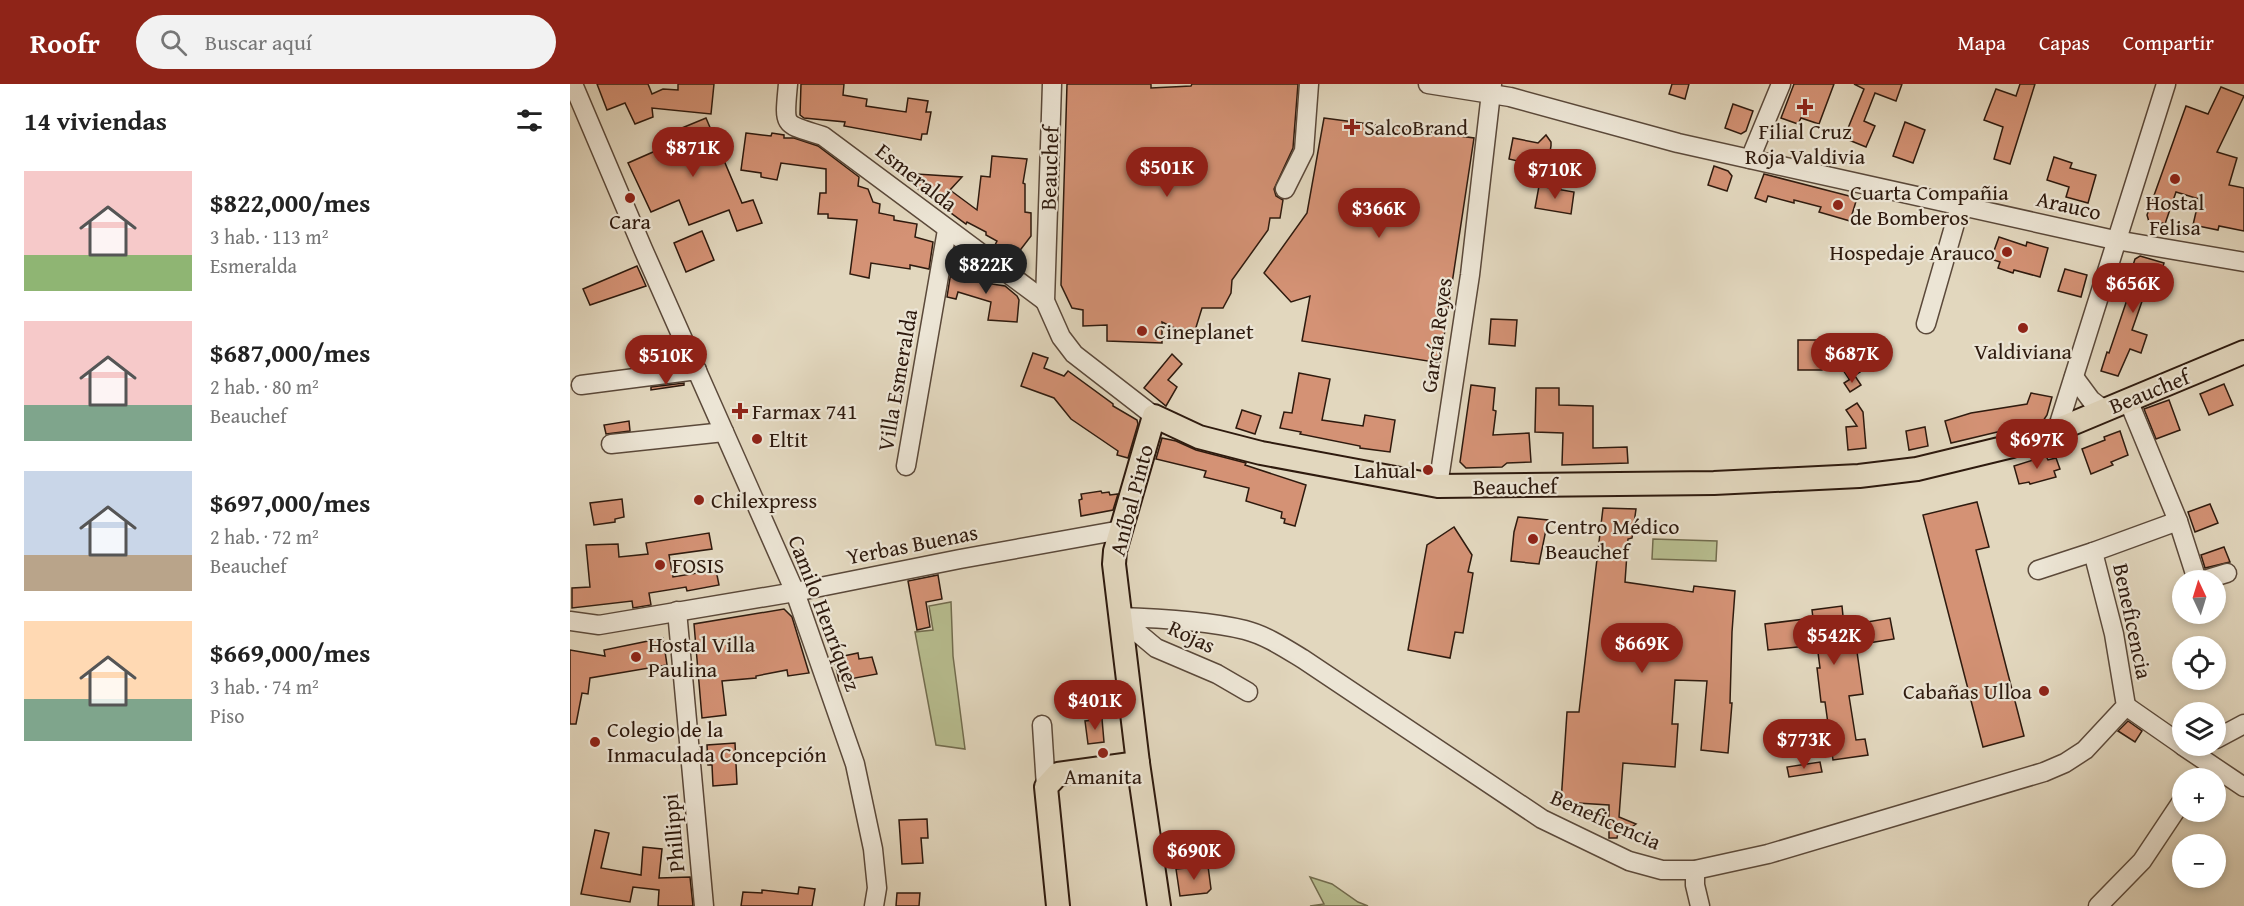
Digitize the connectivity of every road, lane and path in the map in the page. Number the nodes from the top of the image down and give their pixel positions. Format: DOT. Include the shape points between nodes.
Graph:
graph roads {
  1 [pos="573,84"];
  2 [pos="788,84"];
  3 [pos="1052,84"];
  4 [pos="1309,84"];
  5 [pos="1428,84"];
  6 [pos="1781,84"];
  7 [pos="2166,84"];
  8 [pos="1491,89"];
  9 [pos="1750,159"];
  10 [pos="1285,189"];
  11 [pos="1960,206"];
  12 [pos="947,230"];
  13 [pos="2117,240"];
  14 [pos="2244,262"];
  15 [pos="1045,301"];
  16 [pos="1926,324"];
  17 [pos="2244,352"];
  18 [pos="697,370"];
  19 [pos="2074,377"];
  20 [pos="581,385"];
  21 [pos="2128,400"];
  22 [pos="2104,410"];
  23 [pos="1154,416"];
  24 [pos="2057,430"];
  25 [pos="724,432"];
  26 [pos="611,444"];
  27 [pos="906,466"];
  28 [pos="1438,486"];
  29 [pos="2178,521"];
  30 [pos="1121,530"];
  31 [pos="2093,552"];
  32 [pos="2038,570"];
  33 [pos="2194,570"];
  34 [pos="795,592"];
  35 [pos="677,611"];
  36 [pos="1119,617"];
  37 [pos="570,621"];
  38 [pos="1248,692"];
  39 [pos="2126,706"];
  40 [pos="2244,724"];
  41 [pos="1042,726"];
  42 [pos="2226,734"];
  43 [pos="2172,735"];
  44 [pos="1138,763"];
  45 [pos="2226,780"];
  46 [pos="1046,787"];
  47 [pos="2244,787"];
  48 [pos="2172,816"];
  49 [pos="1695,870"];
  50 [pos="704,906"];
  51 [pos="874,906"];
  52 [pos="1058,906"];
  53 [pos="1159,906"];
  54 [pos="1700,906"];
  55 [pos="2098,906"];
  1 -- 18 [label="street, Camilo Henríquez"];
  2 -- 12 [label="street, Esmeralda" via="788,122 823,136"];
  3 -- 15 [label="street, Beauchef"];
  4 -- 10 [label="street" via="1304,151"];
  5 -- 8 [label="street, Arauco"];
  6 -- 9 [label="street"];
  7 -- 13 [label="street"];
  8 -- 9 [label="street, Arauco" via="1510,98"];
  8 -- 28 [label="street, García Reyes" via="1470,275"];
  9 -- 11 [label="street, Arauco"];
  11 -- 13 [label="street, Arauco"];
  11 -- 16 [label="street"];
  12 -- 15 [label="street, Esmeralda"];
  12 -- 27 [label="street, Villa Esmeralda"];
  13 -- 14 [label="street, Arauco"];
  13 -- 19 [label="street"];
  15 -- 23 [label="street, Beauchef" via="1061,337 1074,354"];
  17 -- 21 [label="main road, Beauchef"];
  18 -- 20 [label="street"];
  18 -- 25 [label="street, Camilo Henríquez"];
  19 -- 22 [label="street"];
  19 -- 24 [label="street"];
  21 -- 22 [label="main road, Beauchef"];
  21 -- 29 [label="street"];
  22 -- 24 [label="main road, Beauchef"];
  23 -- 28 [label="main road, Beauchef" via="1199,437 1261,453"];
  23 -- 30 [label="main road, Aníbal Pinto"];
  24 -- 28 [label="main road, Beauchef" via="2012,446 1883,475 1714,483"];
  25 -- 26 [label="street"];
  25 -- 34 [label="street, Camilo Henríquez"];
  29 -- 31 [label="street, Beneficencia"];
  29 -- 33 [label="street"];
  30 -- 34 [label="street, Yerbas Buenas"];
  30 -- 36 [label="main road, Aníbal Pinto" via="1114,551"];
  31 -- 32 [label="street"];
  31 -- 39 [label="street, Beneficencia" via="2114,634"];
  34 -- 35 [label="street, Yerbas Buenas"];
  34 -- 51 [label="street, Camilo Henríquez" via="855,764 873,849 877,888"];
  35 -- 37 [label="street, Yerbas Buenas" via="599,625"];
  35 -- 50 [label="street, Phillippi"];
  36 -- 38 [label="street, Rojas" via="1155,648 1217,674"];
  36 -- 44 [label="main road, Aníbal Pinto"];
  36 -- 49 [label="street, Beneficencia" via="1246,630 1270,640 1542,819 1629,861 1662,870"];
  39 -- 43 [label="street, Beneficencia"];
  39 -- 49 [label="street, Beneficencia" via="2085,750 2044,772 1768,854"];
  40 -- 42 [label="street"];
  41 -- 46 [label="street"];
  44 -- 46 [label="main road" via="1058,774"];
  44 -- 53 [label="main road, Aníbal Pinto"];
  45 -- 47 [label="street, Beneficencia"];
  46 -- 52 [label="main road"];
  48 -- 55 [label="street" via="2142,861"];
  49 -- 54 [label="street"];
}
